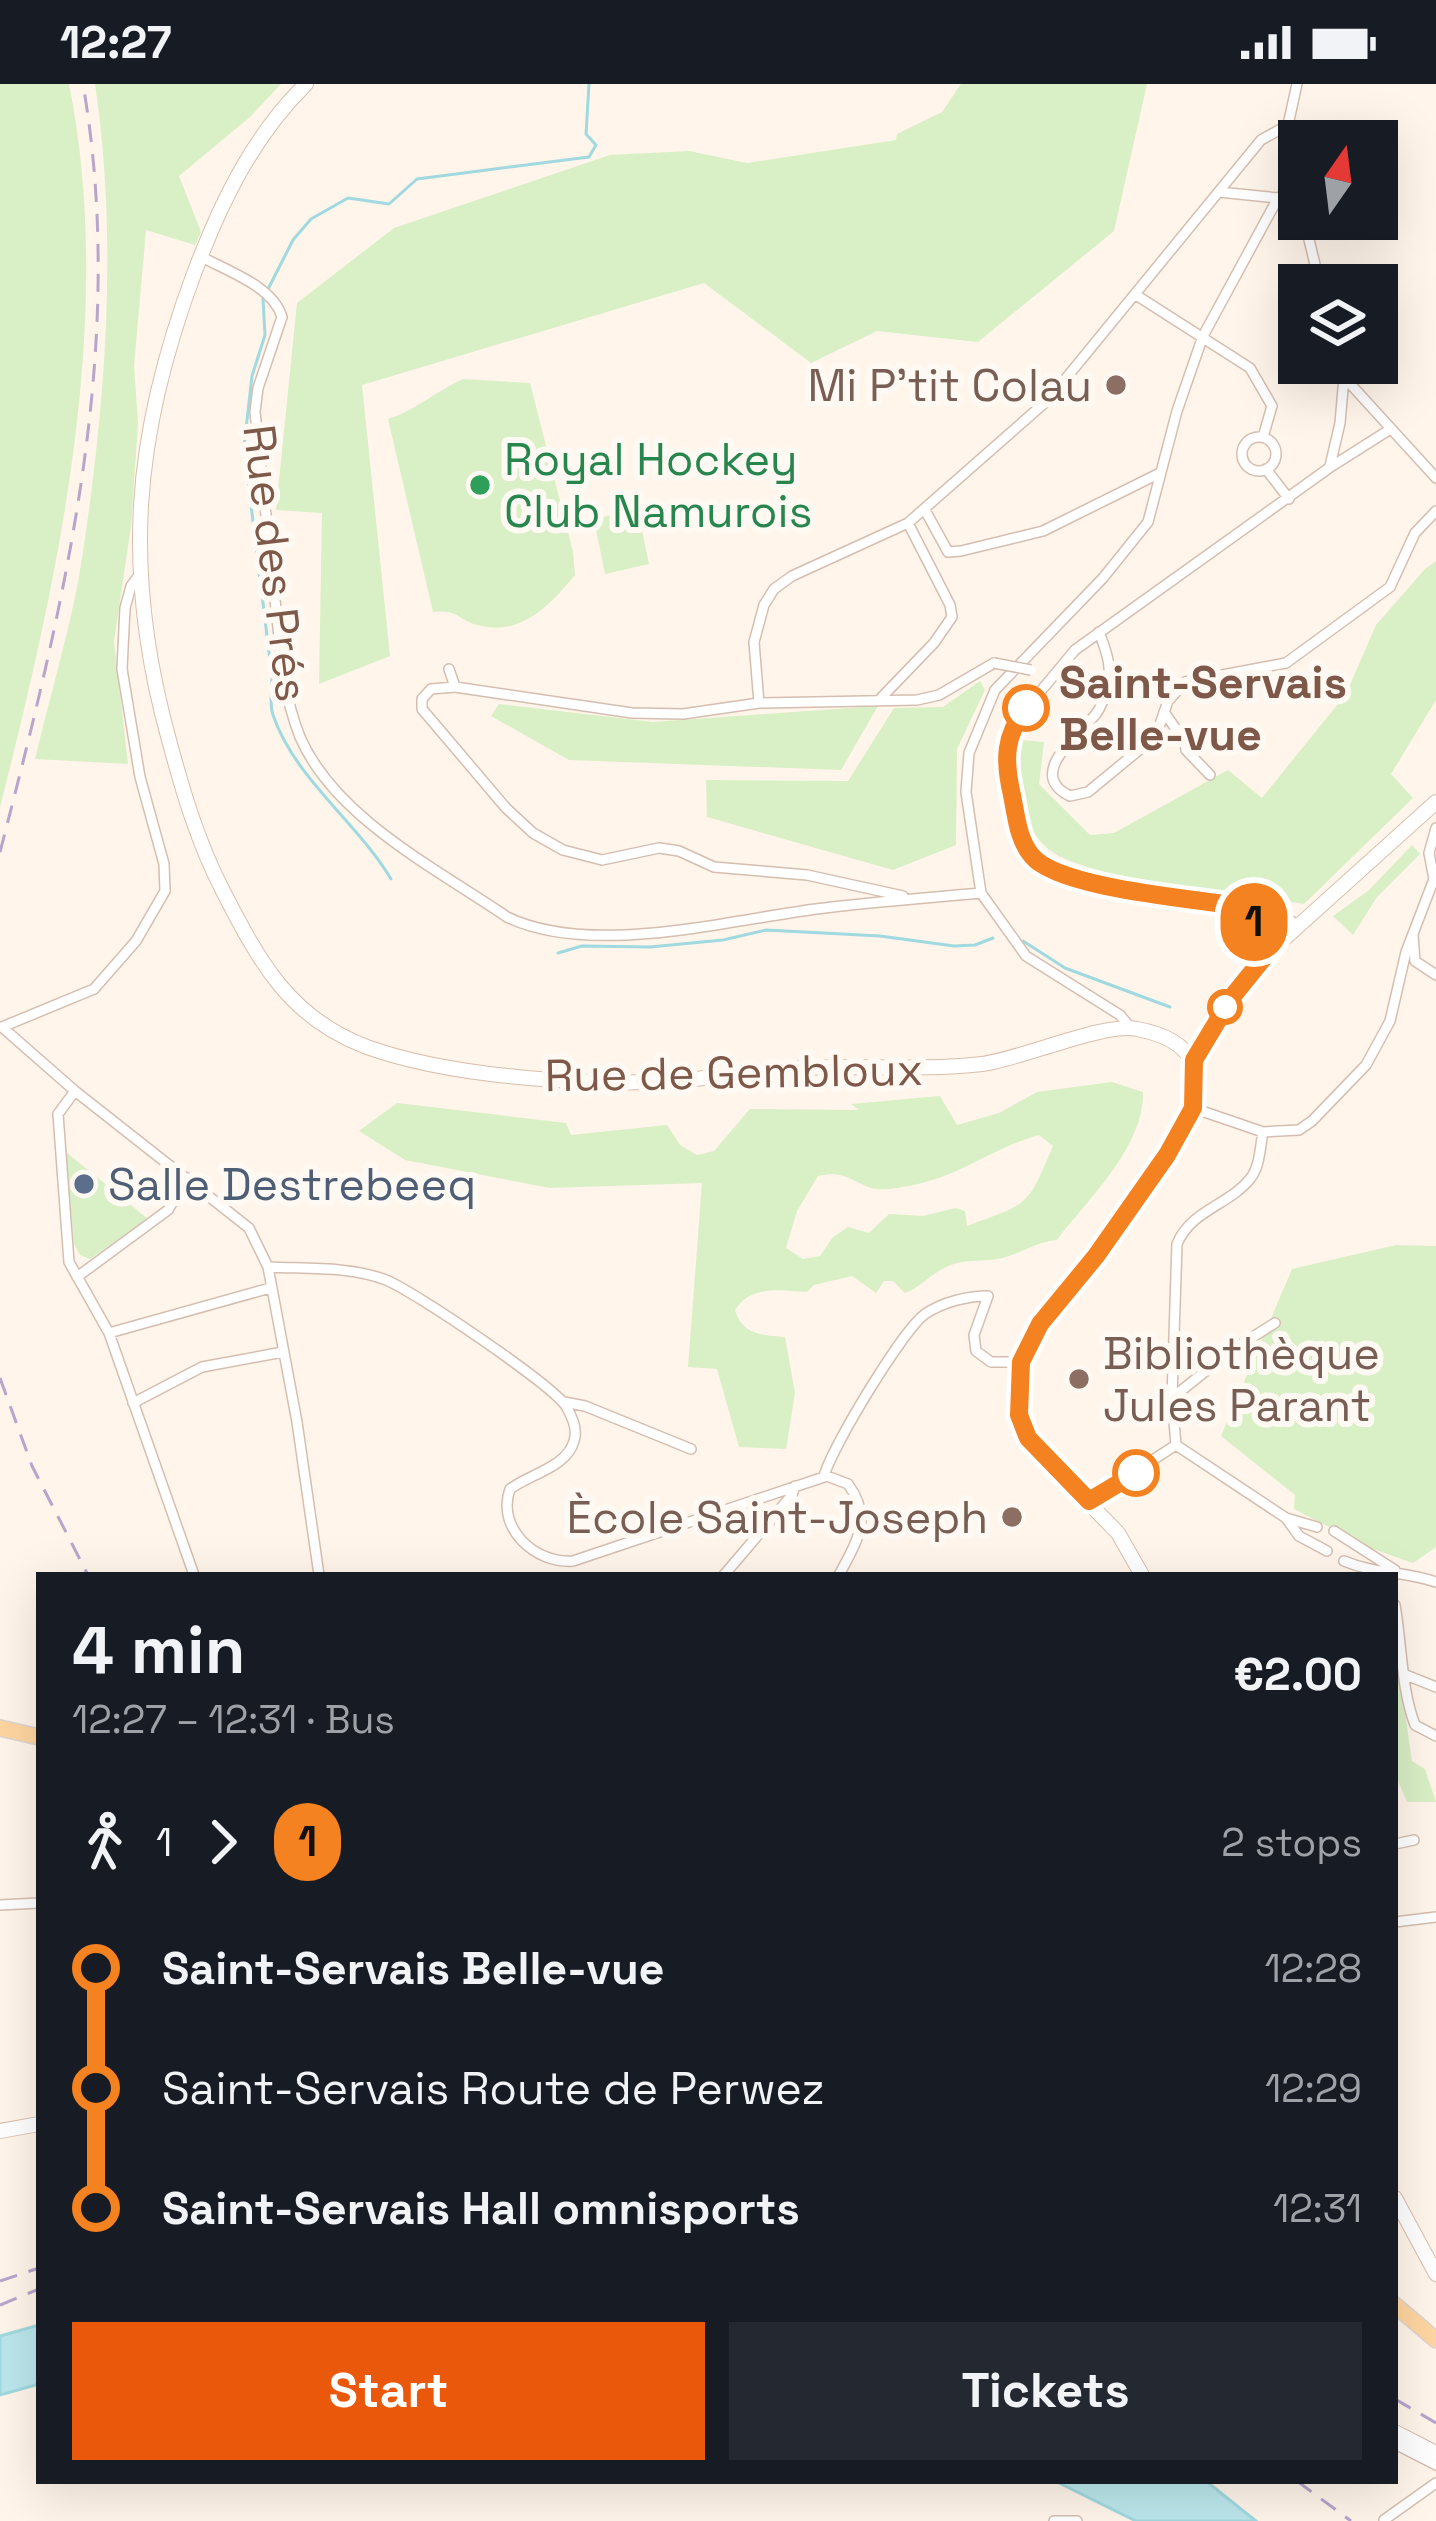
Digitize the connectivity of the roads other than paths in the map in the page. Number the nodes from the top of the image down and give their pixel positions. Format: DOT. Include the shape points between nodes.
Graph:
graph roads {
  1 [pos="306,84"];
  2 [pos="1297,84"];
  3 [pos="1289,120"];
  4 [pos="1278,131"];
  5 [pos="1220,192"];
  6 [pos="1278,198"];
  7 [pos="200,256"];
  8 [pos="1136,296"];
  9 [pos="1203,336"];
  10 [pos="1344,384"];
  11 [pos="1350,384"];
  12 [pos="1370,407"];
  13 [pos="1342,408"];
  14 [pos="1389,430"];
  15 [pos="1338,433"];
  16 [pos="1263,437"];
  17 [pos="1371,442"];
  18 [pos="1353,453"];
  19 [pos="1329,468"];
  20 [pos="1266,469"];
  21 [pos="1160,473"];
  22 [pos="1436,478"];
  23 [pos="1289,499"];
  24 [pos="1436,512"];
  25 [pos="916,517"];
  26 [pos="140,574"];
  27 [pos="1099,632"];
  28 [pos="448,668"];
  29 [pos="1051,677"];
  30 [pos="455,687"];
  31 [pos="881,698"];
  32 [pos="759,703"];
  33 [pos="1164,712"];
  34 [pos="1210,775"];
  35 [pos="1436,802"];
  36 [pos="1436,827"];
  37 [pos="981,893"];
  38 [pos="925,898"];
  39 [pos="1245,907"];
  40 [pos="1298,925"];
  41 [pos="1413,934"];
  42 [pos="1266,955"];
  43 [pos="1436,975"];
  44 [pos="1,1026"];
  45 [pos="1130,1027"];
  46 [pos="1194,1060"];
  47 [pos="75,1091"];
  48 [pos="1193,1108"];
  49 [pos="1263,1132"];
  50 [pos="188,1178"];
  51 [pos="268,1267"];
  52 [pos="77,1277"];
  53 [pos="270,1288"];
  54 [pos="1275,1323"];
  55 [pos="109,1333"];
  56 [pos="283,1352"];
  57 [pos="1021,1362"];
  58 [pos="1172,1398"];
  59 [pos="564,1402"];
  60 [pos="133,1403"];
  61 [pos="1176,1445"];
  62 [pos="691,1448"];
  63 [pos="824,1476"];
  64 [pos="795,1486"];
  65 [pos="1089,1501"];
  66 [pos="1286,1518"];
  67 [pos="1316,1527"];
  68 [pos="1334,1531"];
  69 [pos="1328,1551"];
  70 [pos="1345,1561"];
  71 [pos="193,1572"];
  72 [pos="319,1572"];
  73 [pos="727,1572"];
  74 [pos="841,1572"];
  75 [pos="1140,1572"];
  76 [pos="1395,1572"];
  77 [pos="1398,1573"];
  78 [pos="1436,1582"];
  79 [pos="1398,1625"];
  80 [pos="1406,1675"];
  81 [pos="1436,1687"];
  82 [pos="0,1728"];
  83 [pos="36,1736"];
  84 [pos="1436,1736"];
  85 [pos="1414,1840"];
  86 [pos="1398,1843"];
  87 [pos="36,1903"];
  88 [pos="0,1905"];
  89 [pos="1436,1917"];
  90 [pos="1398,1922"];
  91 [pos="36,2125"];
  92 [pos="0,2131"];
  93 [pos="1398,2204"];
  94 [pos="1436,2274"];
  95 [pos="1398,2308"];
  96 [pos="1436,2340"];
  97 [pos="1398,2434"];
  98 [pos="1398,2446"];
  99 [pos="1436,2453"];
  100 [pos="1436,2465"];
  101 [pos="1436,2483"];
  102 [pos="1055,2520"];
  103 [pos="1077,2521"];
  104 [pos="1384,2521"];
  1 -- 7 [label="main road, Rue de Gembloux" via="251,151"];
  2 -- 3 [label="street"];
  4 -- 5 [label="street"];
  5 -- 6 [label="street"];
  5 -- 8 [label="street"];
  6 -- 9 [label="street"];
  7 -- 26 [label="main road, Rue de Gembloux" via="152,406"];
  7 -- 38 [label="street, Rue des Prés" via="260,289 282,316 255,412 283,675 301,739 346,802 507,916 553,934 639,933"];
  8 -- 9 [label="street"];
  8 -- 25 [label="street" via="1048,400"];
  9 -- 16 [label="street" via="1250,368 1272,406"];
  9 -- 21 [label="street"];
  10 -- 13 [label="street"];
  11 -- 12 [label="street"];
  12 -- 13 [label="street" via="1354,400"];
  12 -- 14 [label="street"];
  12 -- 17 [label="street"];
  13 -- 15 [label="street"];
  14 -- 17 [label="street"];
  14 -- 22 [label="street"];
  15 -- 18 [label="street" via="1340,446"];
  15 -- 19 [label="street"];
  16 -- 20 [label="street" via="1276,450"];
  16 -- 20 [label="street" via="1246,442 1242,457 1251,469"];
  17 -- 18 [label="street"];
  18 -- 19 [label="street"];
  19 -- 23 [label="street"];
  20 -- 23 [label="street"];
  21 -- 25 [label="street" via="1043,531 962,551 948,552"];
  21 -- 37 [label="street" via="1148,522 995,689 980,720 966,792"];
  23 -- 27 [label="street"];
  24 -- 33 [label="street" via="1414,533 1390,587 1331,633 1286,663 1185,682"];
  25 -- 31 [label="street" via="952,617"];
  25 -- 32 [label="street" via="774,589 754,642"];
  26 -- 44 [label="street" via="125,608 122,669 164,892 136,941 94,988"];
  26 -- 45 [label="main road, Rue de Gembloux" via="154,686 212,870 256,956 333,1033 443,1065 631,1082 790,1068 935,1070"];
  27 -- 29 [label="street"];
  27 -- 33 [label="street" via="1107,689 1060,752 1052,776 1062,793 1088,792 1156,736"];
  28 -- 30 [label="street"];
  29 -- 31 [label="street, bridge" via="994,663 939,695"];
  29 -- 39 [label="street" via="1015,722 1006,752 1027,851 1069,879"];
  30 -- 32 [label="street" via="632,713"];
  30 -- 38 [label="street" via="431,689 422,709 506,808 563,850 602,860 658,848 714,867"];
  31 -- 32 [label="street"];
  33 -- 34 [label="street"];
  35 -- 40 [label="main road"];
  36 -- 41 [label="street" via="1434,879"];
  37 -- 38 [label="street, Rue des Prés"];
  37 -- 45 [label="street" via="1026,956"];
  39 -- 40 [label="street"];
  39 -- 42 [label="street"];
  40 -- 42 [label="main road"];
  41 -- 43 [label="street" via="1415,961"];
  41 -- 49 [label="street" via="1390,1021 1366,1065 1300,1130"];
  42 -- 46 [label="main road"];
  44 -- 47 [label="street"];
  45 -- 46 [label="main road" via="1168,1038"];
  46 -- 48 [label="main road"];
  47 -- 50 [label="street"];
  47 -- 52 [label="street" via="58,1114 69,1262"];
  48 -- 49 [label="street"];
  48 -- 57 [label="main road"];
  49 -- 58 [label="street" via="1252,1176 1183,1230 1177,1244"];
  50 -- 51 [label="street" via="249,1228"];
  50 -- 52 [label="street" via="168,1210"];
  51 -- 53 [label="street"];
  51 -- 59 [label="street" via="387,1280"];
  52 -- 55 [label="street"];
  53 -- 55 [label="street"];
  53 -- 56 [label="street"];
  54 -- 58 [label="street"];
  55 -- 60 [label="street"];
  56 -- 60 [label="street" via="202,1367"];
  56 -- 72 [label="street"];
  57 -- 63 [label="street" via="991,1361 976,1351 988,1296 926,1313 878,1376"];
  57 -- 65 [label="main road" via="1019,1415 1028,1438"];
  58 -- 61 [label="street"];
  59 -- 62 [label="street"];
  59 -- 64 [label="street" via="574,1444 510,1489 506,1501 526,1546 552,1561 573,1561"];
  60 -- 71 [label="street"];
  61 -- 65 [label="street"];
  61 -- 66 [label="street"];
  63 -- 64 [label="street"];
  63 -- 74 [label="street" via="848,1484 864,1515"];
  64 -- 73 [label="street"];
  65 -- 75 [label="main road"];
  66 -- 67 [label="street"];
  66 -- 69 [label="street" via="1299,1536"];
  68 -- 76 [label="street"];
  70 -- 76 [label="street"];
  77 -- 78 [label="street"];
  79 -- 80 [label="street"];
  80 -- 81 [label="street"];
  80 -- 84 [label="street" via="1414,1725"];
  82 -- 83 [label="main road"];
  85 -- 86 [label="street"];
  87 -- 88 [label="street"];
  89 -- 90 [label="street"];
  91 -- 92 [label="main road"];
  93 -- 94 [label="main road"];
  95 -- 96 [label="main road"];
  97 -- 99 [label="main road"];
  98 -- 100 [label="street"];
  101 -- 104 [label="street"];
  102 -- 103 [label="street"];
}
